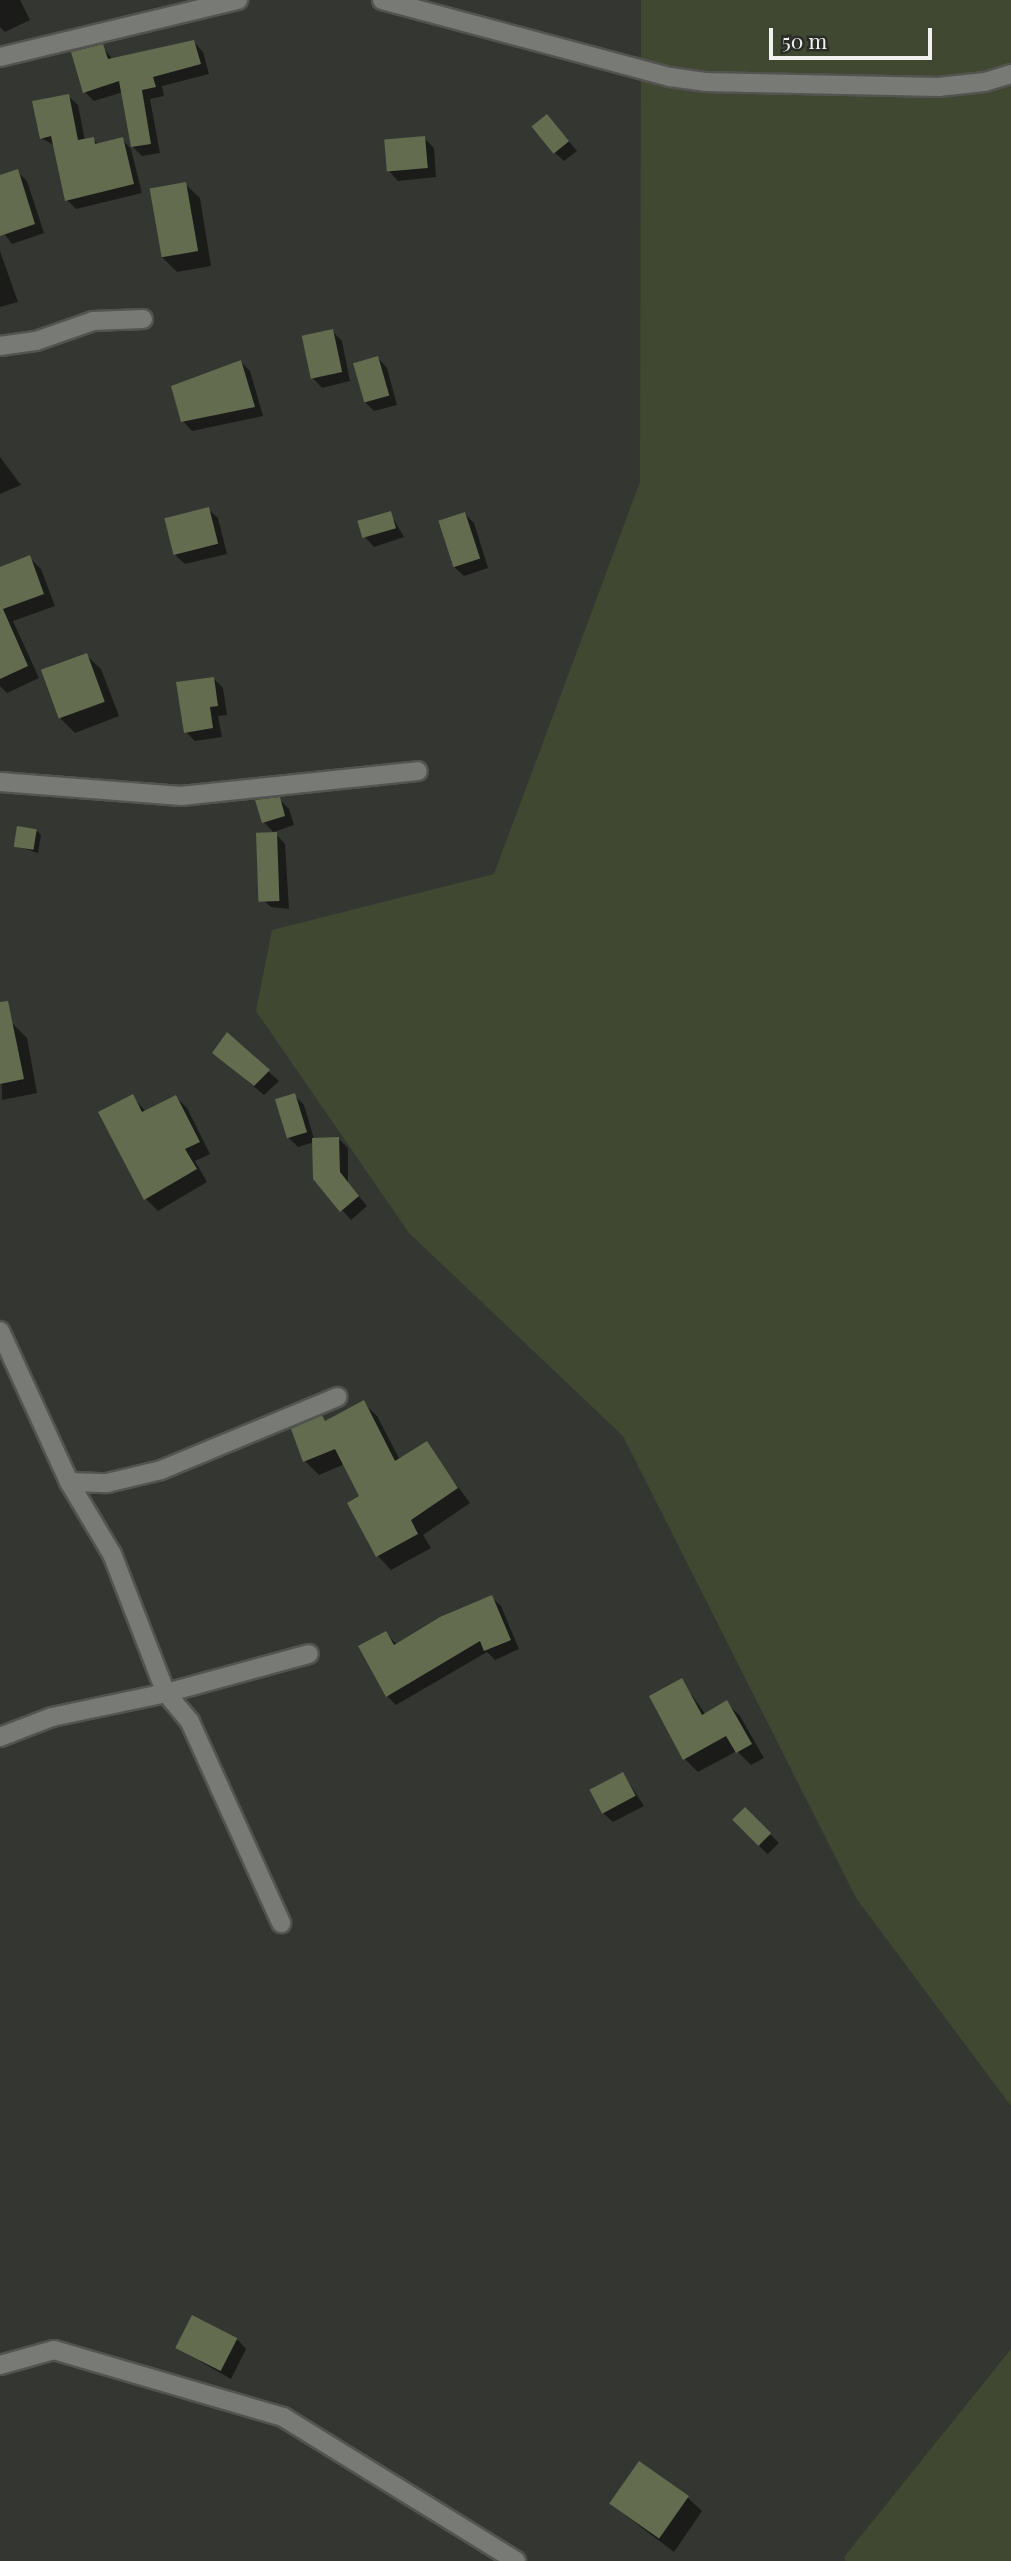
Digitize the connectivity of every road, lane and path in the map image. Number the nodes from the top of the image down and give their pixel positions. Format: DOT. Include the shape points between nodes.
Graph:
graph roads {
  1 [pos="238,0"];
  2 [pos="382,0"];
  3 [pos="212,1"];
  4 [pos="0,57"];
  5 [pos="1011,74"];
  6 [pos="143,318"];
  7 [pos="0,346"];
  8 [pos="418,771"];
  9 [pos="0,782"];
  10 [pos="0,1331"];
  11 [pos="337,1397"];
  12 [pos="69,1482"];
  13 [pos="309,1654"];
  14 [pos="166,1693"];
  15 [pos="0,1737"];
  16 [pos="281,1923"];
  17 [pos="0,2365"];
  18 [pos="516,2561"];
  1 -- 3 [label="street"];
  2 -- 5 [label="street" via="670,77 705,82 938,87"];
  3 -- 4 [label="street"];
  6 -- 7 [label="street" via="93,321 36,341"];
  8 -- 9 [label="street" via="181,796"];
  10 -- 12 [label="street"];
  11 -- 12 [label="street" via="161,1470 107,1483"];
  12 -- 14 [label="street" via="112,1555"];
  13 -- 14 [label="street"];
  14 -- 15 [label="street" via="52,1717"];
  14 -- 16 [label="street" via="190,1722"];
  17 -- 18 [label="street" via="54,2350 283,2417"];
}
